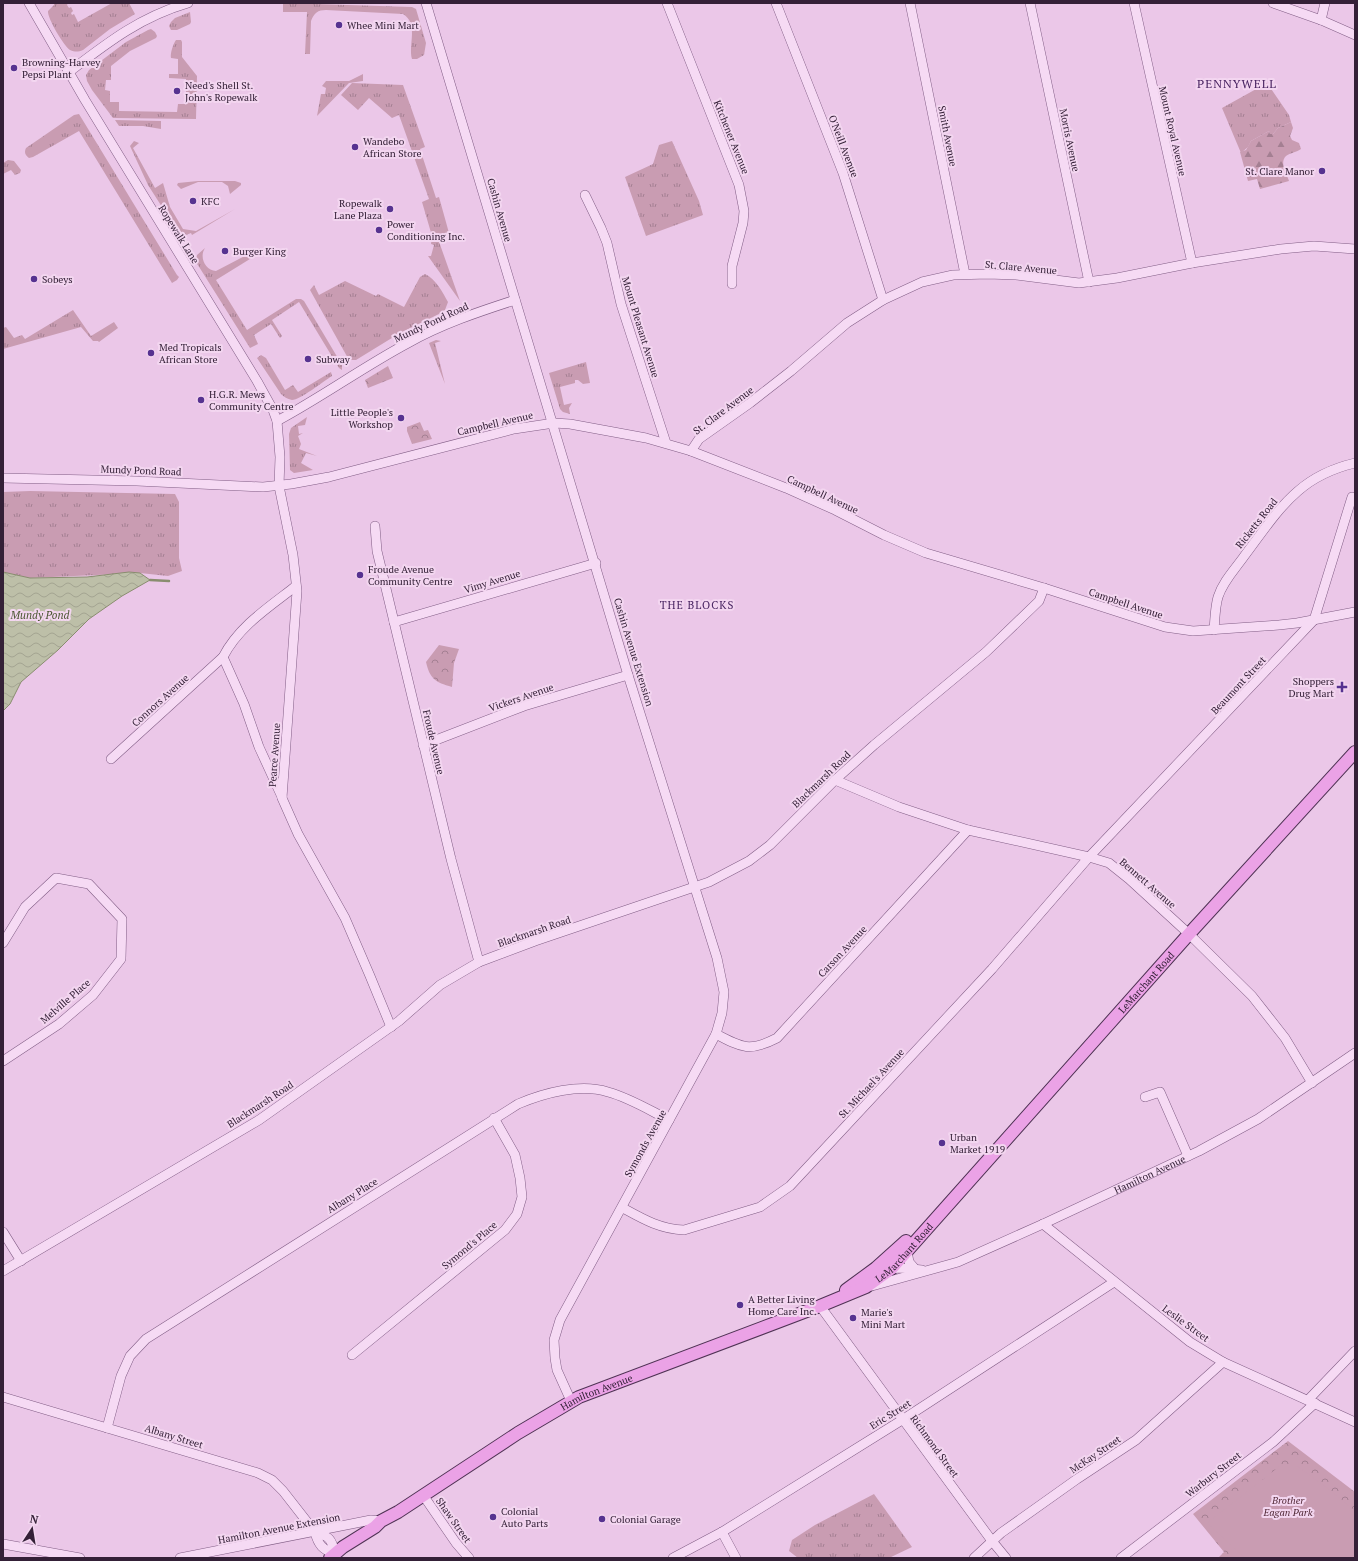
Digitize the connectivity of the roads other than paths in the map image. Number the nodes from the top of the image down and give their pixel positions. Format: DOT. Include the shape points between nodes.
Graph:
graph roads {
  1 [pos="29,3"];
  2 [pos="188,3"];
  3 [pos="426,3"];
  4 [pos="667,3"];
  5 [pos="776,3"];
  6 [pos="910,3"];
  7 [pos="1030,3"];
  8 [pos="1134,3"];
  9 [pos="1273,3"];
  10 [pos="1325,3"];
  11 [pos="1321,20"];
  12 [pos="1355,35"];
  13 [pos="69,72"];
  14 [pos="585,195"];
  15 [pos="1355,249"];
  16 [pos="1192,263"];
  17 [pos="965,274"];
  18 [pos="1090,282"];
  19 [pos="732,284"];
  20 [pos="515,300"];
  21 [pos="883,300"];
  22 [pos="277,421"];
  23 [pos="554,423"];
  24 [pos="666,443"];
  25 [pos="691,451"];
  26 [pos="1355,463"];
  27 [pos="3,478"];
  28 [pos="279,486"];
  29 [pos="1352,497"];
  30 [pos="375,526"];
  31 [pos="596,563"];
  32 [pos="296,586"];
  33 [pos="1044,588"];
  34 [pos="1355,612"];
  35 [pos="1314,620"];
  36 [pos="394,622"];
  37 [pos="1214,630"];
  38 [pos="223,657"];
  39 [pos="628,675"];
  40 [pos="423,745"];
  41 [pos="1355,752"];
  42 [pos="111,759"];
  43 [pos="835,780"];
  44 [pos="282,798"];
  45 [pos="968,830"];
  46 [pos="1089,858"];
  47 [pos="694,887"];
  48 [pos="1189,934"];
  49 [pos="3,943"];
  50 [pos="480,962"];
  51 [pos="391,1027"];
  52 [pos="716,1034"];
  53 [pos="1355,1053"];
  54 [pos="4,1059"];
  55 [pos="1312,1083"];
  56 [pos="1145,1097"];
  57 [pos="494,1118"];
  58 [pos="669,1120"];
  59 [pos="1188,1156"];
  60 [pos="623,1208"];
  61 [pos="939,1215"];
  62 [pos="1043,1224"];
  63 [pos="3,1232"];
  64 [pos="907,1251"];
  65 [pos="21,1261"];
  66 [pos="876,1268"];
  67 [pos="891,1269"];
  68 [pos="916,1270"];
  69 [pos="931,1270"];
  70 [pos="3,1271"];
  71 [pos="1114,1282"];
  72 [pos="866,1287"];
  73 [pos="825,1304"];
  74 [pos="1355,1350"];
  75 [pos="352,1354"];
  76 [pos="1223,1362"];
  77 [pos="3,1397"];
  78 [pos="571,1401"];
  79 [pos="1312,1401"];
  80 [pos="902,1420"];
  81 [pos="1355,1422"];
  82 [pos="107,1428"];
  83 [pos="423,1495"];
  84 [pos="381,1521"];
  85 [pos="314,1532"];
  86 [pos="722,1532"];
  87 [pos="992,1542"];
  88 [pos="3,1544"];
  89 [pos="58,1556"];
  90 [pos="333,1556"];
  91 [pos="80,1558"];
  92 [pos="180,1558"];
  93 [pos="469,1558"];
  94 [pos="673,1558"];
  95 [pos="736,1558"];
  96 [pos="974,1558"];
  97 [pos="1006,1558"];
  98 [pos="1120,1558"];
  1 -- 13 [label="street, Ropewalk Lane"];
  2 -- 13 [label="street" via="129,28"];
  3 -- 20 [label="street, Cashin Avenue"];
  4 -- 19 [label="street, Kitchener Avenue" via="739,185 744,211 732,266"];
  5 -- 21 [label="street, O'Neill Avenue" via="843,173"];
  6 -- 17 [label="street, Smith Avenue"];
  7 -- 18 [label="street, Morris Avenue"];
  8 -- 16 [label="street, Mount Royal Avenue"];
  9 -- 11 [label="street"];
  10 -- 11 [label="street"];
  11 -- 12 [label="street"];
  13 -- 22 [label="street, Ropewalk Lane" via="257,381"];
  14 -- 24 [label="street, Mount Pleasant Avenue" via="607,243 620,304"];
  15 -- 16 [label="street, St. Clare Avenue" via="1297,247"];
  16 -- 18 [label="street, St. Clare Avenue"];
  17 -- 18 [label="street, St. Clare Avenue" via="1002,274"];
  17 -- 21 [label="street, St. Clare Avenue" via="922,282"];
  20 -- 22 [label="street, Mundy Pond Road" via="473,313 408,342"];
  20 -- 23 [label="street, Cashin Avenue"];
  21 -- 25 [label="street, St. Clare Avenue" via="842,327 786,376 699,439"];
  22 -- 28 [label="street, Ropewalk Lane"];
  23 -- 24 [label="street, Campbell Avenue" via="578,425"];
  23 -- 28 [label="street, Campbell Avenue" via="514,429 329,476"];
  23 -- 31 [label="street, Cashin Avenue Extension"];
  24 -- 25 [label="street, Campbell Avenue"];
  25 -- 33 [label="street, Campbell Avenue" via="786,488 926,553"];
  26 -- 37 [label="street, Ricketts Road" via="1322,475 1298,491 1287,503 1223,587 1216,605"];
  27 -- 28 [label="street, Mundy Pond Road"];
  28 -- 32 [label="street, Pearce Avenue" via="293,555"];
  29 -- 35 [label="street, Beaumont Street"];
  30 -- 36 [label="street, Froude Avenue" via="377,551"];
  31 -- 36 [label="street, Vimy Avenue"];
  31 -- 39 [label="street, Cashin Avenue Extension"];
  32 -- 38 [label="street, Connors Avenue" via="252,619"];
  32 -- 44 [label="street, Pearce Avenue"];
  33 -- 37 [label="street, Campbell Avenue" via="1165,627 1194,631"];
  33 -- 43 [label="street, Blackmarsh Road" via="1039,601 986,652"];
  34 -- 35 [label="street, Campbell Avenue"];
  35 -- 37 [label="street, Campbell Avenue"];
  35 -- 46 [label="street, Beaumont Street"];
  36 -- 40 [label="street, Froude Avenue"];
  38 -- 42 [label="street, Connors Avenue"];
  38 -- 44 [label="street"];
  39 -- 40 [label="street, Vickers Avenue" via="524,706"];
  39 -- 47 [label="street, Cashin Avenue Extension"];
  40 -- 50 [label="street, Froude Avenue"];
  41 -- 48 [label="main road, LeMarchant Road"];
  43 -- 45 [label="street, Bennett Avenue" via="899,807"];
  43 -- 47 [label="street, Blackmarsh Road" via="770,845 738,868"];
  44 -- 51 [label="street, Pearce Avenue" via="298,834 345,918"];
  45 -- 46 [label="street, Bennett Avenue"];
  45 -- 52 [label="street, Carson Avenue" via="777,1038 763,1045 751,1047 741,1046"];
  46 -- 48 [label="street, Bennett Avenue" via="1109,863"];
  46 -- 60 [label="street, St. Michael's Avenue" via="992,969 790,1186 760,1207 684,1230 656,1225"];
  47 -- 50 [label="street, Blackmarsh Road"];
  47 -- 52 [label="street, Symonds Avenue" via="717,958 724,992 722,1014"];
  48 -- 55 [label="street, Bennett Avenue" via="1252,996 1285,1038"];
  48 -- 61 [label="main road, LeMarchant Road"];
  49 -- 54 [label="street, Melville Place" via="25,907 56,878 89,884 122,919 121,959 93,995 59,1024"];
  50 -- 51 [label="street, Blackmarsh Road" via="440,985"];
  51 -- 65 [label="street, Blackmarsh Road" via="259,1120"];
  52 -- 58 [label="street, Symonds Avenue"];
  53 -- 55 [label="street, Hamilton Avenue"];
  55 -- 59 [label="street, Hamilton Avenue" via="1258,1119"];
  56 -- 59 [label="street" via="1160,1092"];
  57 -- 58 [label="street, Albany Place" via="537,1096 588,1089 606,1091 623,1097"];
  57 -- 75 [label="street, Symond's Place" via="515,1155 522,1197 517,1214 504,1230"];
  57 -- 82 [label="street, Albany Place" via="146,1339 130,1356 124,1369"];
  58 -- 60 [label="street, Symonds Avenue"];
  59 -- 62 [label="street, Hamilton Avenue"];
  60 -- 78 [label="street, Symonds Avenue" via="556,1331 554,1340 557,1370"];
  61 -- 64 [label="main road, LeMarchant Road"];
  61 -- 66 [label="main road, LeMarchant Road"];
  62 -- 69 [label="street, Hamilton Avenue" via="958,1262"];
  62 -- 71 [label="street, Leslie Street"];
  63 -- 65 [label="street"];
  64 -- 67 [label="main road, LeMarchant Road"];
  64 -- 68 [label="street" via="909,1262"];
  65 -- 70 [label="street, Blackmarsh Road"];
  66 -- 67 [label="street, Hamilton Avenue"];
  66 -- 73 [label="main road, Hamilton Avenue"];
  67 -- 68 [label="street, Hamilton Avenue"];
  67 -- 72 [label="main road, LeMarchant Road"];
  68 -- 69 [label="street, Hamilton Avenue"];
  69 -- 72 [label="street, Hamilton Avenue"];
  71 -- 76 [label="street, Leslie Street" via="1190,1342"];
  71 -- 80 [label="street, Eric Street"];
  72 -- 73 [label="main road, Hamilton Avenue"];
  73 -- 78 [label="main road, Hamilton Avenue" via="636,1374"];
  73 -- 80 [label="street, Richmond Street"];
  74 -- 79 [label="street, Warbury Street"];
  76 -- 79 [label="street, Leslie Street"];
  76 -- 87 [label="street, McKay Street" via="1136,1440 1077,1479"];
  77 -- 82 [label="street, Albany Street"];
  78 -- 83 [label="main road, Hamilton Avenue"];
  79 -- 81 [label="street, Leslie Street"];
  79 -- 98 [label="street, Warbury Street" via="1273,1442"];
  80 -- 86 [label="street, Eric Street"];
  80 -- 87 [label="street, Richmond Street"];
  82 -- 85 [label="street, Albany Street" via="258,1472 272,1480 291,1499"];
  83 -- 84 [label="main road, Hamilton Avenue"];
  83 -- 93 [label="street, Shaw Street"];
  84 -- 85 [label="street, Hamilton Avenue Extension" via="371,1520"];
  84 -- 90 [label="main road, Hamilton Avenue"];
  85 -- 90 [label="street, Albany Street" via="325,1550"];
  85 -- 92 [label="street, Hamilton Avenue Extension"];
  86 -- 94 [label="street, Eric Street"];
  86 -- 95 [label="street"];
  87 -- 96 [label="street, McKay Street"];
  87 -- 97 [label="street, Richmond Street"];
  88 -- 89 [label="street"];
  89 -- 91 [label="street"];
}
